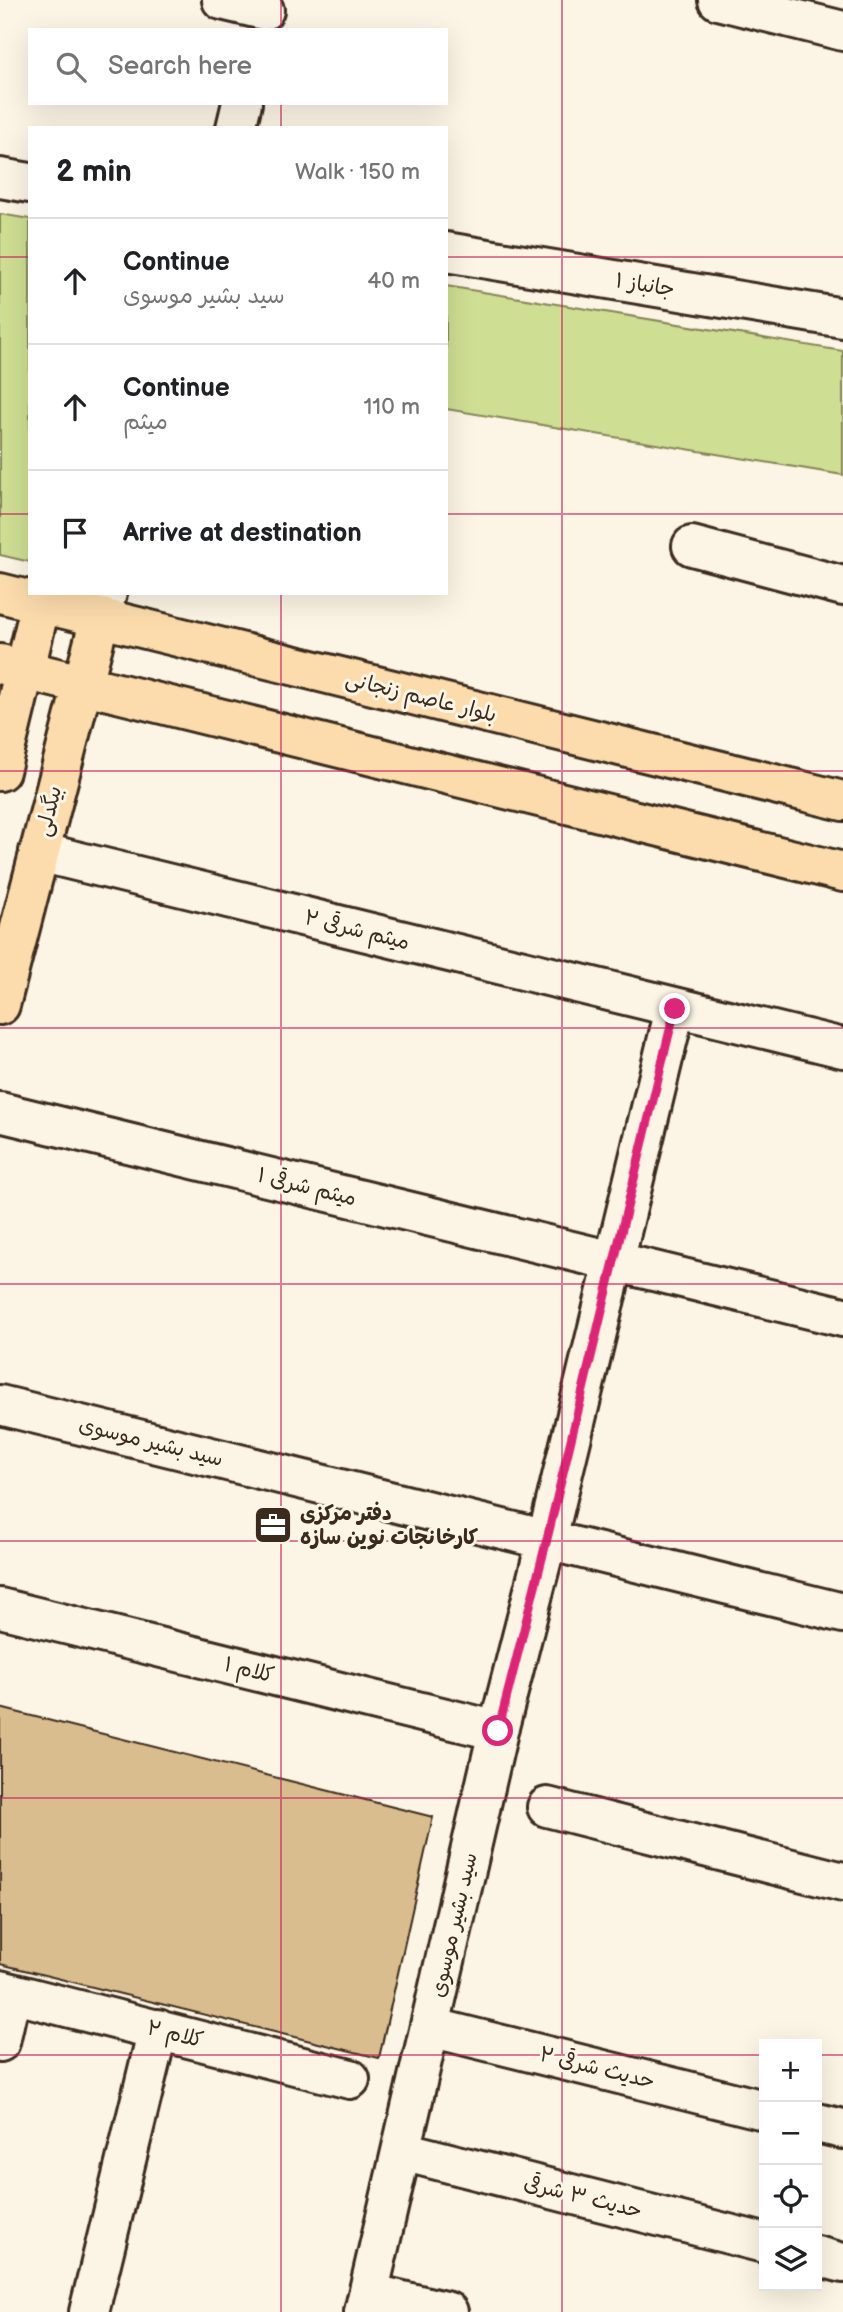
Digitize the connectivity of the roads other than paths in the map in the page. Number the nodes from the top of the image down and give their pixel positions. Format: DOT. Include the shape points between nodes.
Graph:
graph roads {
  1 [pos="222,0"];
  2 [pos="718,0"];
  3 [pos="263,13"];
  4 [pos="843,31"];
  5 [pos="242,105"];
  6 [pos="236,126"];
  7 [pos="0,178"];
  8 [pos="28,183"];
  9 [pos="448,252"];
  10 [pos="843,318"];
  11 [pos="692,546"];
  12 [pos="843,586"];
  13 [pos="0,593"];
  14 [pos="41,603"];
  15 [pos="104,606"];
  16 [pos="13,667"];
  17 [pos="82,684"];
  18 [pos="0,771"];
  19 [pos="843,801"];
  20 [pos="39,852"];
  21 [pos="843,872"];
  22 [pos="0,1004"];
  23 [pos="675,1009"];
  24 [pos="843,1048"];
  25 [pos="0,1112"];
  26 [pos="614,1263"];
  27 [pos="843,1317"];
  28 [pos="0,1405"];
  29 [pos="547,1539"];
  30 [pos="0,1608"];
  31 [pos="843,1613"];
  32 [pos="498,1731"];
  33 [pos="547,1807"];
  34 [pos="843,1882"];
  35 [pos="6,1992"];
  36 [pos="430,2027"];
  37 [pos="158,2029"];
  38 [pos="0,2042"];
  39 [pos="350,2079"];
  40 [pos="759,2109"];
  41 [pos="822,2124"];
  42 [pos="843,2129"];
  43 [pos="402,2151"];
  44 [pos="759,2242"];
  45 [pos="822,2257"];
  46 [pos="843,2263"];
  47 [pos="367,2302"];
  48 [pos="89,2312"];
  49 [pos="448,2312"];
  1 -- 3 [label="street"];
  2 -- 4 [label="street"];
  5 -- 6 [label="street"];
  7 -- 8 [label="street"];
  9 -- 10 [label="street, جانباز ۱"];
  11 -- 12 [label="street"];
  13 -- 14 [label="main road, بلوار عاصم زنجانی"];
  14 -- 15 [label="main road, بلوار عاصم زنجانی"];
  14 -- 16 [label="main road"];
  15 -- 17 [label="main road, بیگدلی"];
  15 -- 19 [label="main road, بلوار عاصم زنجانی"];
  16 -- 17 [label="main road"];
  16 -- 18 [label="main road"];
  17 -- 20 [label="main road, بیگدلی"];
  17 -- 21 [label="main road"];
  20 -- 22 [label="main road, بیگدلی"];
  20 -- 23 [label="street, میثم شرقی ۲"];
  23 -- 24 [label="street, میثم شرقی ۲"];
  23 -- 26 [label="street"];
  25 -- 26 [label="street, میثم شرقی ۱"];
  26 -- 27 [label="street, میثم شرقی ۱"];
  26 -- 29 [label="street"];
  28 -- 29 [label="street, سید بشیر موسوی"];
  29 -- 31 [label="street, سید بشیر موسوی"];
  29 -- 32 [label="street, سید بشیر موسوی"];
  30 -- 32 [label="street, کلام ۱"];
  32 -- 36 [label="street, سید بشیر موسوی"];
  33 -- 34 [label="street"];
  35 -- 37 [label="street, کلام ۲"];
  35 -- 38 [label="street"];
  36 -- 40 [label="street, حدیث شرقی ۲"];
  36 -- 43 [label="street, سید بشیر موسوی"];
  37 -- 39 [label="street, کلام ۲"];
  37 -- 48 [label="street"];
  41 -- 42 [label="street"];
  43 -- 44 [label="street, حدیث ۳ شرقی"];
  43 -- 47 [label="street, سید بشیر موسوی"];
  45 -- 46 [label="street"];
  47 -- 49 [label="street"];
}
